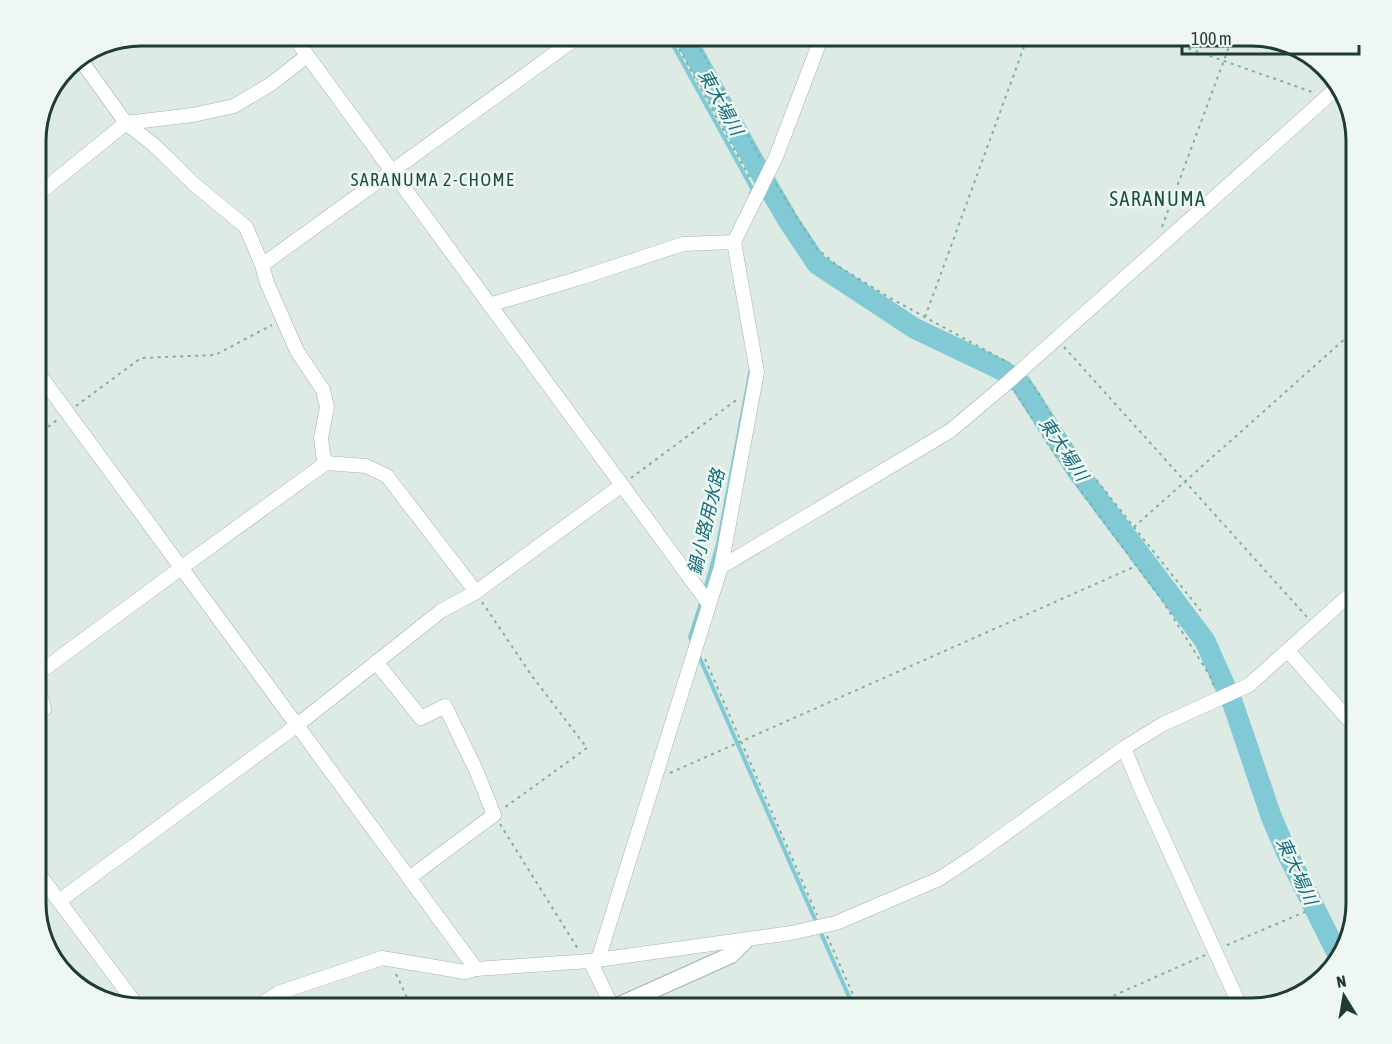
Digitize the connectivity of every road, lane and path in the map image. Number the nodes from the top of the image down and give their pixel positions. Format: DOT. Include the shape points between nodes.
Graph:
graph roads {
  1 [pos="300,46"];
  2 [pos="565,46"];
  3 [pos="678,46"];
  4 [pos="699,46"];
  5 [pos="818,46"];
  6 [pos="1024,46"];
  7 [pos="1180,46"];
  8 [pos="1229,46"];
  9 [pos="307,56"];
  10 [pos="1223,62"];
  11 [pos="85,66"];
  12 [pos="1332,93"];
  13 [pos="1327,97"];
  14 [pos="126,123"];
  15 [pos="392,172"];
  16 [pos="769,173"];
  17 [pos="47,187"];
  18 [pos="759,194"];
  19 [pos="1161,229"];
  20 [pos="734,242"];
  21 [pos="262,266"];
  22 [pos="489,305"];
  23 [pos="925,316"];
  24 [pos="283,320"];
  25 [pos="1056,338"];
  26 [pos="1346,338"];
  27 [pos="1020,370"];
  28 [pos="1007,383"];
  29 [pos="47,385"];
  30 [pos="754,387"];
  31 [pos="67,412"];
  32 [pos="47,427"];
  33 [pos="326,463"];
  34 [pos="1186,482"];
  35 [pos="622,485"];
  36 [pos="1134,527"];
  37 [pos="1136,566"];
  38 [pos="721,567"];
  39 [pos="181,568"];
  40 [pos="476,592"];
  41 [pos="1346,599"];
  42 [pos="709,603"];
  43 [pos="1201,611"];
  44 [pos="1315,626"];
  45 [pos="697,643"];
  46 [pos="1288,651"];
  47 [pos="376,662"];
  48 [pos="47,667"];
  49 [pos="1219,699"];
  50 [pos="1346,717"];
  51 [pos="296,726"];
  52 [pos="741,741"];
  53 [pos="1124,748"];
  54 [pos="656,776"];
  55 [pos="494,815"];
  56 [pos="409,878"];
  57 [pos="47,885"];
  58 [pos="59,901"];
  59 [pos="1307,911"];
  60 [pos="823,927"];
  61 [pos="745,941"];
  62 [pos="1215,951"];
  63 [pos="394,960"];
  64 [pos="592,961"];
  65 [pos="476,969"];
  66 [pos="130,997"];
  67 [pos="270,998"];
  68 [pos="407,998"];
  69 [pos="609,998"];
  70 [pos="635,998"];
  71 [pos="855,998"];
  72 [pos="1109,998"];
  73 [pos="1236,998"];
  1 -- 9 [label="street"];
  2 -- 15 [label="street"];
  3 -- 18 [label="path"];
  4 -- 16 [label="path"];
  5 -- 16 [label="street"];
  6 -- 23 [label="path"];
  7 -- 10 [label="path"];
  8 -- 10 [label="path"];
  9 -- 14 [label="street" via="234,106"];
  9 -- 15 [label="street"];
  10 -- 13 [label="path"];
  10 -- 19 [label="path"];
  11 -- 14 [label="street"];
  12 -- 13 [label="street"];
  13 -- 25 [label="street"];
  14 -- 17 [label="street"];
  14 -- 21 [label="street" via="246,226"];
  15 -- 21 [label="street"];
  15 -- 22 [label="street"];
  16 -- 18 [label="street"];
  16 -- 23 [label="path" via="816,248 838,266"];
  18 -- 20 [label="street"];
  20 -- 22 [label="street" via="683,244"];
  20 -- 30 [label="street" via="757,372"];
  21 -- 24 [label="street"];
  22 -- 35 [label="street"];
  23 -- 27 [label="path"];
  24 -- 31 [label="path" via="215,355 141,358"];
  24 -- 33 [label="street" via="297,351 323,390 327,407 321,438"];
  25 -- 27 [label="street"];
  25 -- 34 [label="path"];
  26 -- 34 [label="path"];
  27 -- 28 [label="street"];
  27 -- 36 [label="path" via="1036,389 1070,447"];
  28 -- 37 [label="path"];
  28 -- 38 [label="street" via="950,431"];
  29 -- 31 [label="street"];
  30 -- 35 [label="path"];
  30 -- 38 [label="street"];
  31 -- 32 [label="path"];
  31 -- 39 [label="street"];
  33 -- 39 [label="street"];
  33 -- 40 [label="street" via="366,466 387,476"];
  34 -- 36 [label="path"];
  34 -- 44 [label="path"];
  35 -- 40 [label="street"];
  35 -- 42 [label="street"];
  36 -- 43 [label="path"];
  37 -- 49 [label="path" via="1200,659"];
  37 -- 52 [label="path"];
  38 -- 42 [label="street"];
  39 -- 48 [label="street"];
  39 -- 51 [label="street"];
  40 -- 47 [label="street" via="441,611"];
  40 -- 55 [label="path" via="532,676 587,748"];
  41 -- 44 [label="street"];
  42 -- 45 [label="street"];
  44 -- 46 [label="street"];
  45 -- 52 [label="path"];
  45 -- 54 [label="street"];
  46 -- 49 [label="street" via="1249,685"];
  46 -- 50 [label="street"];
  47 -- 51 [label="street"];
  47 -- 55 [label="street" via="422,718 445,706"];
  49 -- 53 [label="street" via="1163,724"];
  51 -- 56 [label="street"];
  51 -- 58 [label="street"];
  52 -- 54 [label="path"];
  52 -- 60 [label="path"];
  53 -- 60 [label="street" via="939,879"];
  53 -- 62 [label="street"];
  54 -- 64 [label="street"];
  55 -- 56 [label="street"];
  55 -- 64 [label="path"];
  56 -- 65 [label="street"];
  57 -- 58 [label="street"];
  58 -- 66 [label="street"];
  59 -- 62 [label="path"];
  60 -- 61 [label="street"];
  60 -- 71 [label="path"];
  61 -- 64 [label="street"];
  61 -- 70 [label="street" via="731,955"];
  62 -- 72 [label="path"];
  62 -- 73 [label="street"];
  63 -- 65 [label="street" via="465,972"];
  63 -- 67 [label="street" via="382,958"];
  63 -- 68 [label="path"];
  64 -- 65 [label="street"];
  64 -- 69 [label="street"];
}
